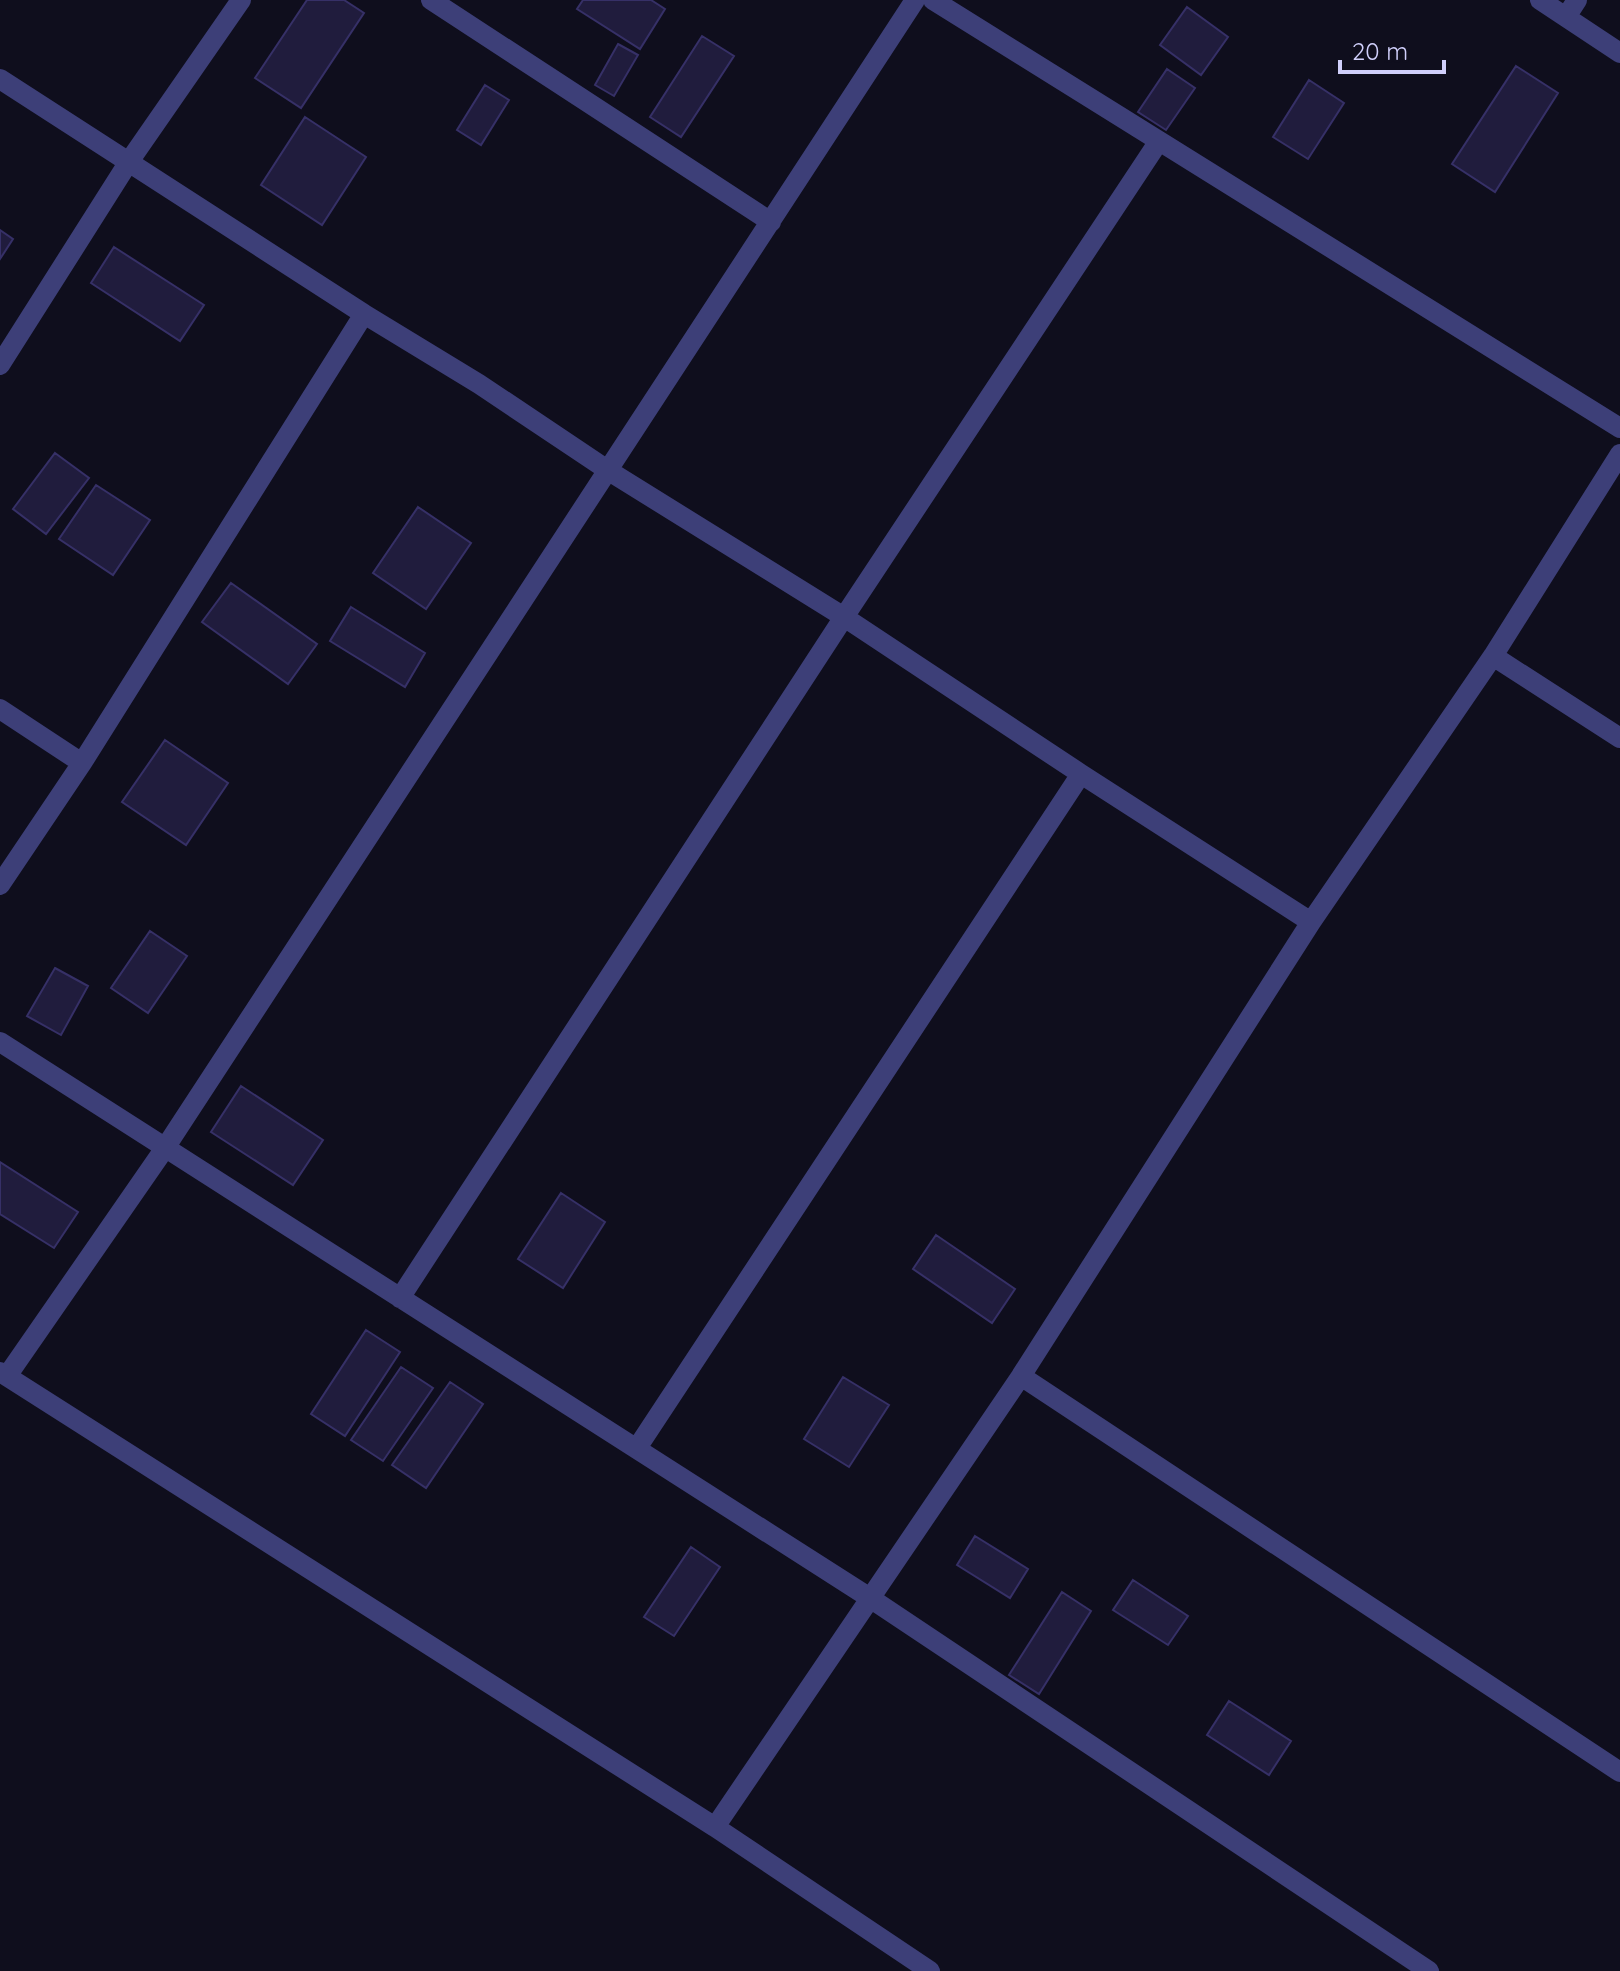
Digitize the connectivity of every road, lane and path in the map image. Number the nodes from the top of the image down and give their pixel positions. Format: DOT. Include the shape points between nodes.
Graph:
graph roads {
  1 [pos="241,0"];
  2 [pos="431,0"];
  3 [pos="915,0"];
  4 [pos="933,0"];
  5 [pos="1540,0"];
  6 [pos="1572,8"];
  7 [pos="1620,53"];
  8 [pos="0,79"];
  9 [pos="1159,141"];
  10 [pos="128,163"];
  11 [pos="771,222"];
  12 [pos="364,314"];
  13 [pos="0,365"];
  14 [pos="1620,428"];
  15 [pos="1620,454"];
  16 [pos="609,471"];
  17 [pos="844,617"];
  18 [pos="1493,656"];
  19 [pos="0,709"];
  20 [pos="1620,738"];
  21 [pos="82,763"];
  22 [pos="1081,774"];
  23 [pos="0,885"];
  24 [pos="1311,922"];
  25 [pos="0,1042"];
  26 [pos="165,1148"];
  27 [pos="400,1298"];
  28 [pos="3,1374"];
  29 [pos="1021,1376"];
  30 [pos="637,1448"];
  31 [pos="870,1598"];
  32 [pos="1620,1772"];
  33 [pos="715,1827"];
  34 [pos="930,1971"];
  35 [pos="1429,1971"];
  1 -- 10 [label="street"];
  2 -- 11 [label="street"];
  3 -- 11 [label="street"];
  4 -- 9 [label="street"];
  5 -- 6 [label="street"];
  6 -- 7 [label="street"];
  8 -- 10 [label="street"];
  9 -- 14 [label="street"];
  9 -- 17 [label="street"];
  10 -- 12 [label="street"];
  10 -- 13 [label="street"];
  11 -- 16 [label="street"];
  12 -- 16 [label="street"];
  12 -- 21 [label="street"];
  15 -- 18 [label="street"];
  16 -- 17 [label="street"];
  16 -- 26 [label="street"];
  17 -- 22 [label="street"];
  17 -- 27 [label="street"];
  18 -- 20 [label="street"];
  18 -- 24 [label="street"];
  19 -- 21 [label="street"];
  21 -- 23 [label="street"];
  22 -- 24 [label="street"];
  22 -- 30 [label="street"];
  24 -- 29 [label="street"];
  25 -- 26 [label="street"];
  26 -- 27 [label="street"];
  26 -- 28 [label="street"];
  27 -- 30 [label="street"];
  28 -- 33 [label="street"];
  29 -- 31 [label="street"];
  29 -- 32 [label="street"];
  30 -- 31 [label="street"];
  31 -- 33 [label="street"];
  31 -- 35 [label="street"];
  33 -- 34 [label="street"];
}
